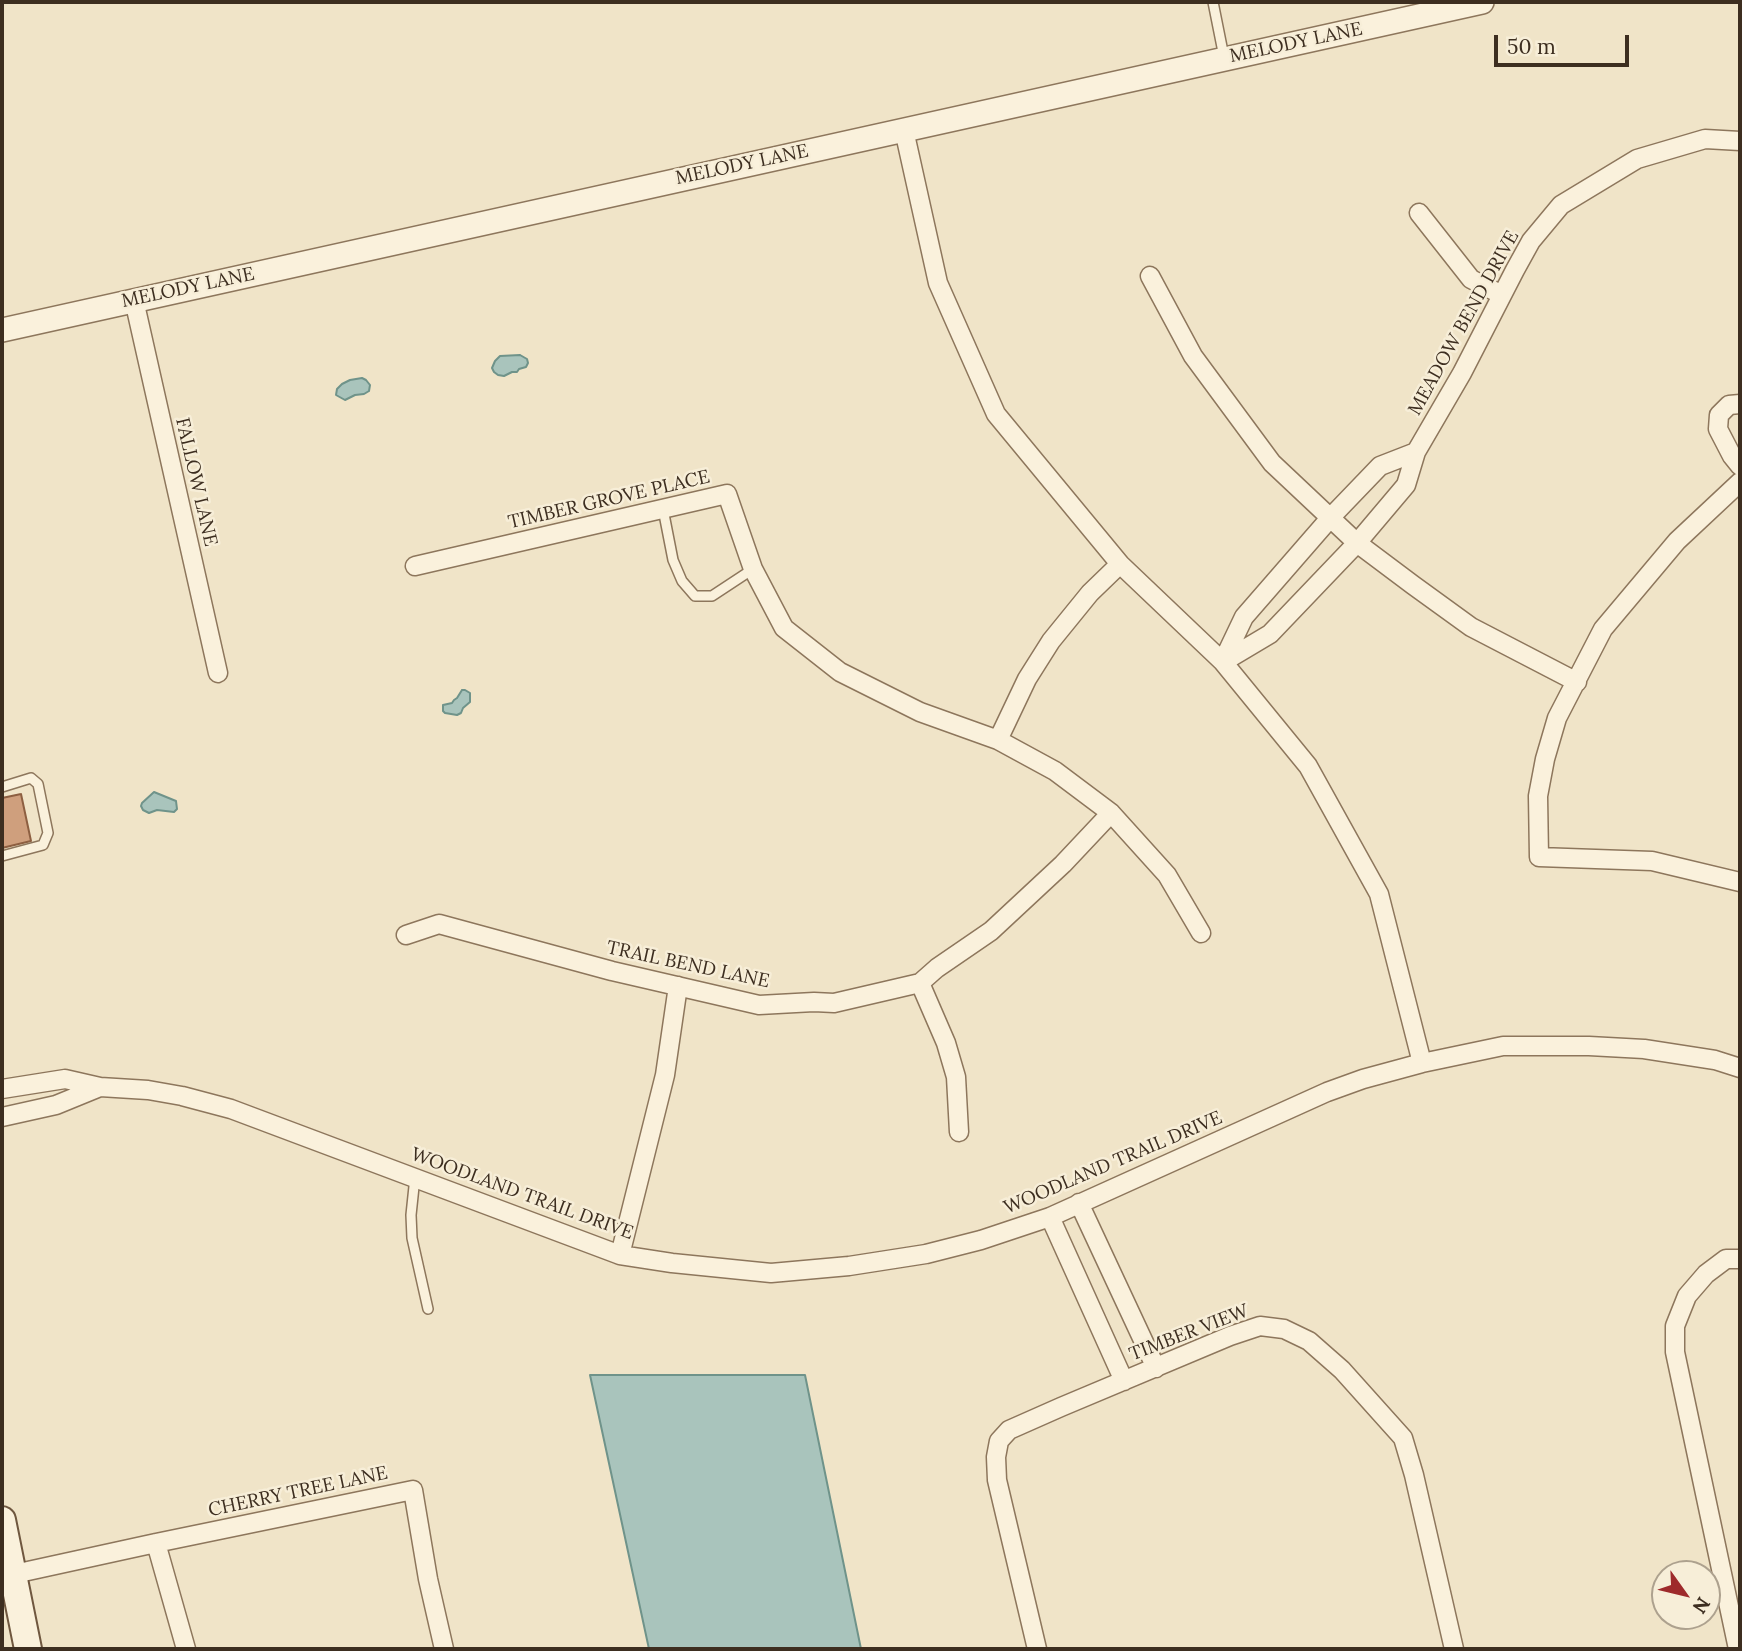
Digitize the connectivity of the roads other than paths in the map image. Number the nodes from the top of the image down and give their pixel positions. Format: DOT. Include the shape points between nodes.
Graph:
graph roads {
  1 [pos="1213,2"];
  2 [pos="1482,2"];
  3 [pos="1224,59"];
  4 [pos="904,130"];
  5 [pos="1740,141"];
  6 [pos="1419,213"];
  7 [pos="1150,276"];
  8 [pos="1502,295"];
  9 [pos="134,300"];
  10 [pos="2,330"];
  11 [pos="1740,404"];
  12 [pos="1416,452"];
  13 [pos="1740,466"];
  14 [pos="1740,482"];
  15 [pos="663,509"];
  16 [pos="1331,517"];
  17 [pos="1357,543"];
  18 [pos="1120,564"];
  19 [pos="415,566"];
  20 [pos="752,569"];
  21 [pos="1223,662"];
  22 [pos="218,673"];
  23 [pos="1577,682"];
  24 [pos="998,740"];
  25 [pos="2,787"];
  26 [pos="1111,813"];
  27 [pos="2,856"];
  28 [pos="1740,882"];
  29 [pos="1200,933"];
  30 [pos="406,935"];
  31 [pos="920,982"];
  32 [pos="678,986"];
  33 [pos="1422,1063"];
  34 [pos="1740,1068"];
  35 [pos="100,1087"];
  36 [pos="2,1089"];
  37 [pos="2,1117"];
  38 [pos="959,1132"];
  39 [pos="415,1177"];
  40 [pos="1079,1203"];
  41 [pos="1050,1217"];
  42 [pos="620,1255"];
  43 [pos="1733,1259"];
  44 [pos="428,1309"];
  45 [pos="1156,1367"];
  46 [pos="1124,1381"];
  47 [pos="2,1520"];
  48 [pos="156,1543"];
  49 [pos="7,1575"];
  50 [pos="1736,1618"];
  51 [pos="29,1649"];
  52 [pos="186,1649"];
  53 [pos="444,1649"];
  54 [pos="1037,1649"];
  55 [pos="1454,1649"];
  56 [pos="1738,1649"];
  1 -- 3 [label="lane"];
  2 -- 3 [label="street, MELODY LANE"];
  3 -- 4 [label="street, MELODY LANE"];
  4 -- 9 [label="street, MELODY LANE"];
  4 -- 18 [label="street" via="938,283 996,414"];
  5 -- 8 [label="street, MEADOW BEND DRIVE" via="1704,139 1637,159 1561,205 1531,241"];
  6 -- 8 [label="street" via="1471,279"];
  7 -- 16 [label="street" via="1193,356 1272,463"];
  8 -- 12 [label="street, MEADOW BEND DRIVE"];
  9 -- 10 [label="street, MELODY LANE"];
  9 -- 22 [label="street, FALLOW LANE"];
  11 -- 13 [label="street" via="1729,405 1719,415 1718,429"];
  12 -- 16 [label="street" via="1380,466"];
  12 -- 17 [label="street, MEADOW BEND DRIVE" via="1406,485"];
  14 -- 23 [label="street" via="1677,541 1603,629"];
  15 -- 19 [label="street, TIMBER GROVE PLACE"];
  15 -- 20 [label="street, TIMBER GROVE PLACE" via="727,494"];
  15 -- 20 [label="lane" via="673,560 695,596 712,596"];
  16 -- 17 [label="street"];
  16 -- 21 [label="street" via="1244,617"];
  17 -- 21 [label="street, MEADOW BEND DRIVE" via="1270,634"];
  17 -- 23 [label="street" via="1471,627"];
  18 -- 21 [label="street"];
  18 -- 24 [label="street" via="1051,641"];
  20 -- 24 [label="street, TIMBER GROVE PLACE" via="784,628 840,671 920,712"];
  21 -- 33 [label="street" via="1308,766 1378,894"];
  23 -- 28 [label="street" via="1557,718 1545,759 1538,796 1539,857 1652,861"];
  24 -- 26 [label="street, TIMBER GROVE PLACE" via="1055,771"];
  25 -- 27 [label="lane" via="30,778 38,784 48,833 43,845"];
  26 -- 29 [label="street, TIMBER GROVE PLACE" via="1167,875"];
  26 -- 31 [label="street, TRAIL BEND LANE" via="991,931"];
  30 -- 32 [label="street, TRAIL BEND LANE" via="439,924"];
  31 -- 32 [label="street, TRAIL BEND LANE" via="834,1003 759,1005"];
  31 -- 38 [label="street" via="956,1077"];
  32 -- 42 [label="street" via="665,1075"];
  33 -- 34 [label="street, WOODLAND TRAIL DRIVE" via="1503,1046 1589,1046 1644,1049"];
  33 -- 40 [label="street, WOODLAND TRAIL DRIVE" via="1327,1093"];
  35 -- 36 [label="street, WOODLAND TRAIL DRIVE" via="65,1079"];
  35 -- 37 [label="street, WOODLAND TRAIL DRIVE" via="56,1105"];
  35 -- 39 [label="street, WOODLAND TRAIL DRIVE" via="148,1090 231,1108"];
  39 -- 42 [label="street, WOODLAND TRAIL DRIVE"];
  39 -- 44 [label="lane" via="412,1238"];
  40 -- 41 [label="street, WOODLAND TRAIL DRIVE"];
  40 -- 45 [label="street"];
  41 -- 42 [label="street, WOODLAND TRAIL DRIVE" via="926,1254 771,1273"];
  41 -- 46 [label="street"];
  43 -- 50 [label="street" via="1706,1274 1687,1296 1675,1326 1675,1352"];
  45 -- 46 [label="street, TIMBER VIEW"];
  45 -- 55 [label="street, TIMBER VIEW" via="1260,1326 1284,1329 1309,1341 1342,1370 1403,1438"];
  46 -- 54 [label="street, TIMBER VIEW" via="1009,1430 999,1441 997,1480"];
  47 -- 49 [label="main road"];
  48 -- 49 [label="street, CHERRY TREE LANE"];
  48 -- 52 [label="street"];
  48 -- 53 [label="street, CHERRY TREE LANE" via="413,1490"];
  49 -- 51 [label="main road"];
  50 -- 56 [label="street"];
}
